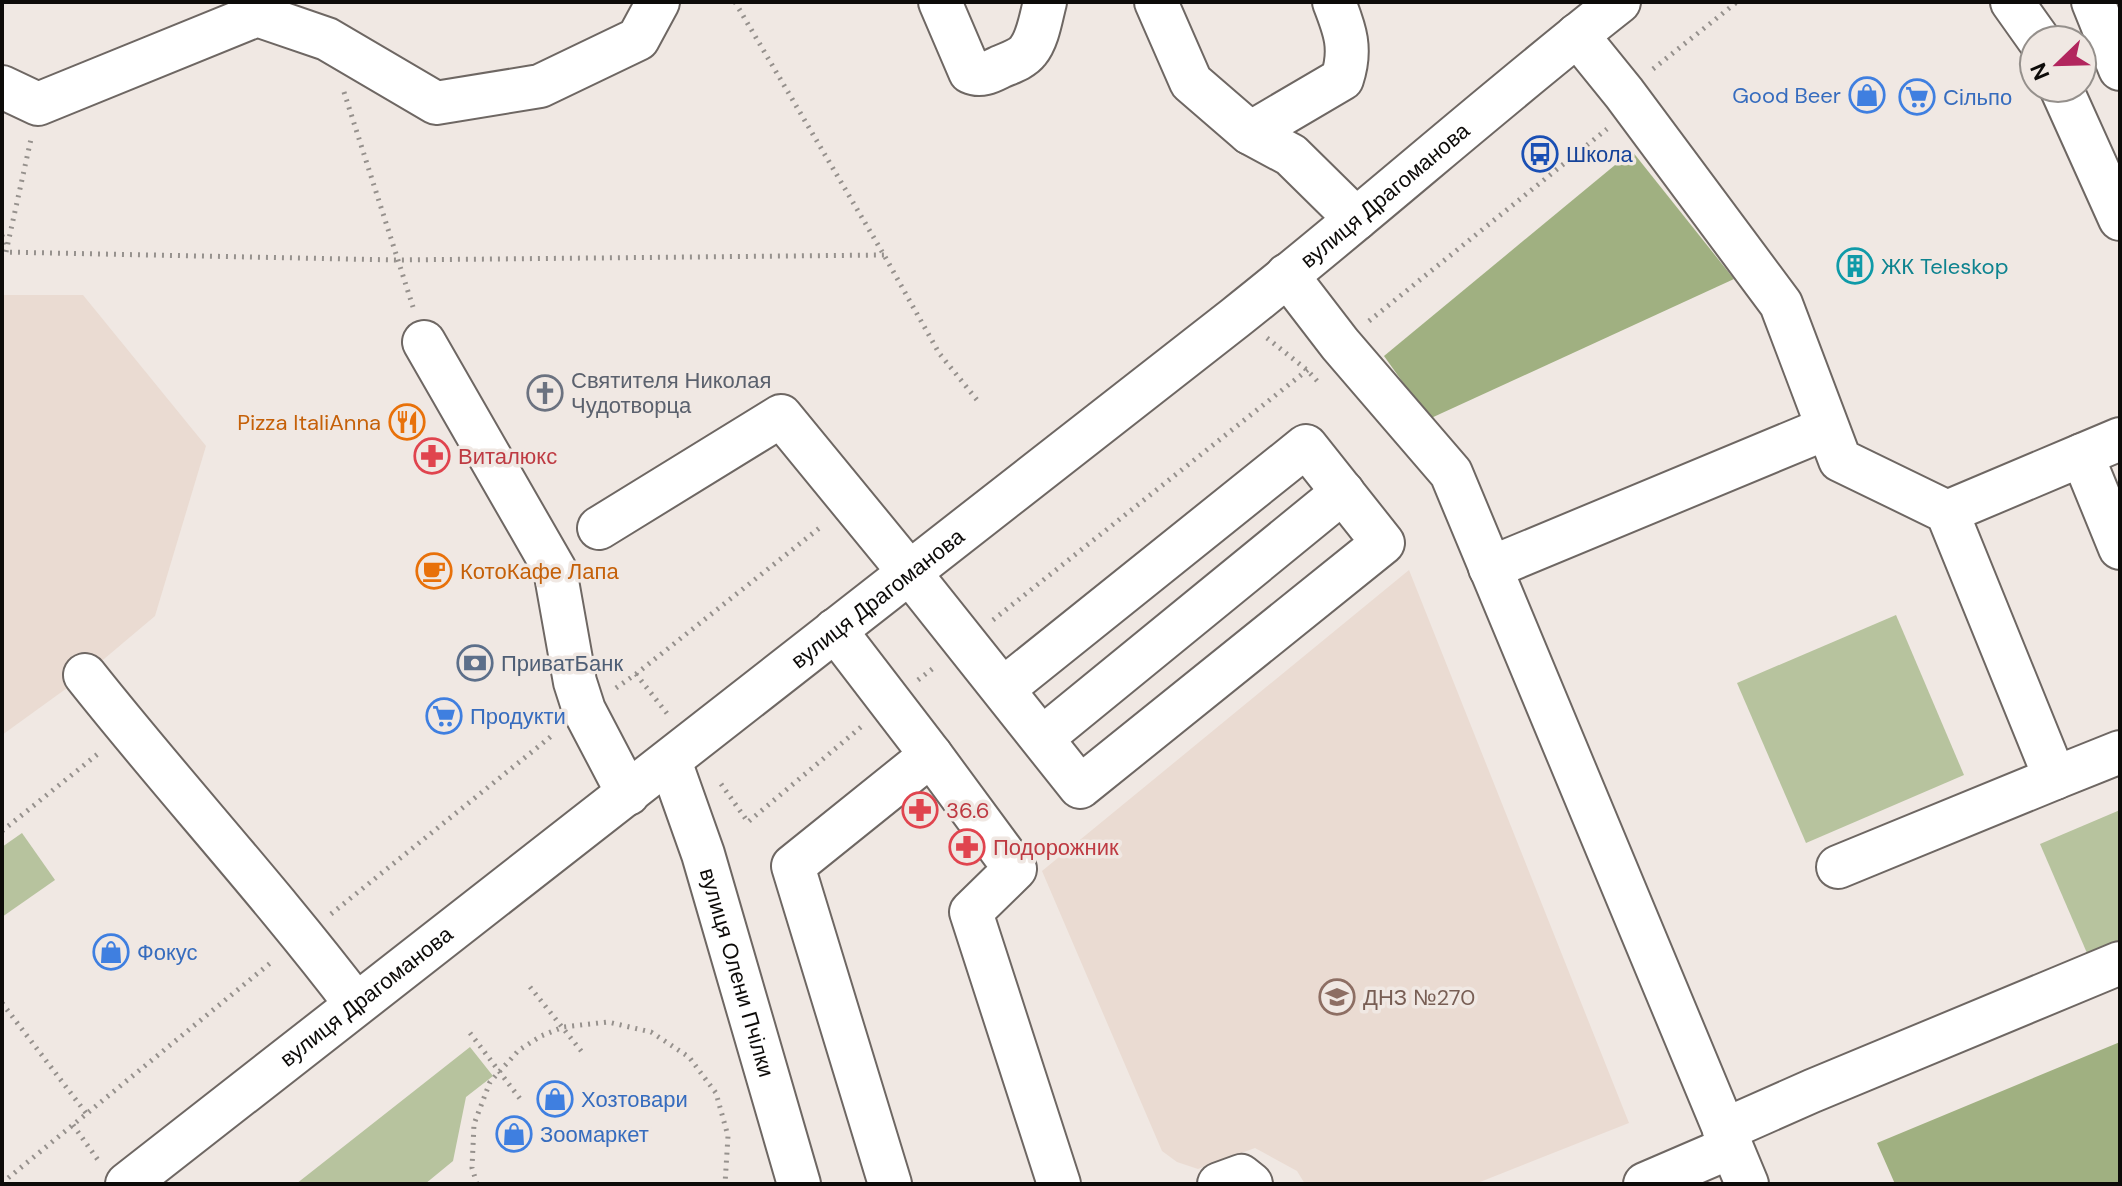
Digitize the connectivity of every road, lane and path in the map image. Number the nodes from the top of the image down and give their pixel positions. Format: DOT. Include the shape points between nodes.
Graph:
graph roads {
  1 [pos="658,2"];
  2 [pos="735,2"];
  3 [pos="940,2"];
  4 [pos="1045,2"];
  5 [pos="1156,2"];
  6 [pos="1334,2"];
  7 [pos="1619,2"];
  8 [pos="1737,2"];
  9 [pos="2012,2"];
  10 [pos="2093,2"];
  11 [pos="322,21"];
  12 [pos="2028,24"];
  13 [pos="1577,35"];
  14 [pos="2120,69"];
  15 [pos="1624,93"];
  16 [pos="20,96"];
  17 [pos="2068,104"];
  18 [pos="1250,133"];
  19 [pos="1356,219"];
  20 [pos="2120,219"];
  21 [pos="2,235"];
  22 [pos="4,252"];
  23 [pos="884,255"];
  24 [pos="397,260"];
  25 [pos="1287,275"];
  26 [pos="424,342"];
  27 [pos="1340,344"];
  28 [pos="977,400"];
  29 [pos="1827,428"];
  30 [pos="2120,439"];
  31 [pos="2082,455"];
  32 [pos="1343,492"];
  33 [pos="1947,512"];
  34 [pos="830,520"];
  35 [pos="599,528"];
  36 [pos="2120,548"];
  37 [pos="1490,568"];
  38 [pos="909,572"];
  39 [pos="989,624"];
  40 [pos="835,630"];
  41 [pos="940,663"];
  42 [pos="636,674"];
  43 [pos="85,675"];
  44 [pos="1003,689"];
  45 [pos="891,702"];
  46 [pos="584,710"];
  47 [pos="128,730"];
  48 [pos="1042,738"];
  49 [pos="2120,752"];
  50 [pos="680,753"];
  51 [pos="931,755"];
  52 [pos="2055,778"];
  53 [pos="628,794"];
  54 [pos="2,831"];
  55 [pos="1838,867"];
  56 [pos="304,936"];
  57 [pos="2120,963"];
  58 [pos="530,987"];
  59 [pos="2,1003"];
  60 [pos="355,1003"];
  61 [pos="562,1027"];
  62 [pos="470,1033"];
  63 [pos="582,1052"];
  64 [pos="500,1072"];
  65 [pos="521,1100"];
  66 [pos="86,1113"];
  67 [pos="73,1125"];
  68 [pos="1734,1153"];
  69 [pos="112,1172"];
  70 [pos="2,1183"];
  71 [pos="797,1183"];
  72 [pos="477,1184"];
  73 [pos="725,1184"];
  74 [pos="890,1184"];
  75 [pos="1059,1184"];
  76 [pos="1219,1184"];
  77 [pos="1251,1184"];
  78 [pos="1645,1184"];
  1 -- 11 [label="street" via="638,39 540,86 436,103"];
  2 -- 23 [label="path"];
  3 -- 4 [label="street" via="970,72 977,75 1028,52"];
  5 -- 18 [label="street" via="1191,82"];
  6 -- 18 [label="street" via="1347,44 1342,79"];
  7 -- 13 [label="street, вулиця Драгоманова"];
  8 -- 15 [label="path"];
  9 -- 12 [label="street"];
  10 -- 14 [label="street"];
  11 -- 16 [label="street" via="257,15"];
  11 -- 24 [label="path"];
  13 -- 15 [label="street"];
  13 -- 19 [label="street, вулиця Драгоманова"];
  15 -- 27 [label="path" via="1606,131"];
  15 -- 29 [label="street" via="1781,304"];
  16 -- 22 [label="path"];
  17 -- 20 [label="street"];
  18 -- 19 [label="street" via="1291,155"];
  19 -- 25 [label="street, вулиця Драгоманова"];
  21 -- 22 [label="path"];
  22 -- 24 [label="path"];
  23 -- 24 [label="path"];
  23 -- 28 [label="path" via="939,353"];
  24 -- 26 [label="path"];
  25 -- 27 [label="street"];
  25 -- 38 [label="street, вулиця Драгоманова"];
  26 -- 46 [label="street" via="555,570"];
  27 -- 37 [label="street" via="1451,473"];
  27 -- 39 [label="path"];
  29 -- 33 [label="street" via="1840,460"];
  29 -- 37 [label="street"];
  30 -- 31 [label="street"];
  31 -- 33 [label="street"];
  31 -- 36 [label="street"];
  32 -- 44 [label="street" via="1306,446"];
  32 -- 48 [label="street"];
  32 -- 48 [label="street" via="1383,543 1371,553 1080,787"];
  33 -- 52 [label="street"];
  34 -- 42 [label="path"];
  35 -- 38 [label="street" via="781,416"];
  37 -- 68 [label="street"];
  38 -- 40 [label="street, вулиця Драгоманова"];
  38 -- 44 [label="street"];
  40 -- 45 [label="street"];
  40 -- 50 [label="street, вулиця Драгоманова"];
  41 -- 45 [label="path"];
  42 -- 46 [label="path"];
  42 -- 50 [label="path"];
  43 -- 47 [label="street"];
  44 -- 48 [label="street"];
  45 -- 50 [label="path" via="748,822"];
  45 -- 51 [label="street"];
  46 -- 53 [label="street"];
  46 -- 56 [label="path"];
  47 -- 54 [label="path"];
  47 -- 56 [label="street"];
  49 -- 52 [label="street"];
  50 -- 53 [label="street, вулиця Драгоманова"];
  50 -- 71 [label="street, вулиця Олени Пчілки" via="703,854"];
  51 -- 74 [label="street" via="793,866"];
  51 -- 75 [label="street" via="1015,869 971,912"];
  52 -- 55 [label="street"];
  53 -- 60 [label="street, вулиця Драгоманова"];
  56 -- 60 [label="street"];
  56 -- 66 [label="path"];
  57 -- 68 [label="street" via="1812,1091"];
  58 -- 61 [label="path"];
  59 -- 66 [label="path"];
  60 -- 69 [label="street, вулиця Драгоманова"];
  61 -- 63 [label="path"];
  61 -- 64 [label="path" via="519,1050"];
  61 -- 73 [label="path" via="608,1022 651,1032 689,1057 716,1093 728,1136"];
  62 -- 64 [label="path"];
  64 -- 65 [label="path"];
  64 -- 72 [label="path" via="490,1082 474,1124 472,1168"];
  66 -- 67 [label="path"];
  67 -- 69 [label="path"];
  67 -- 70 [label="path"];
  68 -- 78 [label="street"];
  76 -- 77 [label="street" via="1241,1176"];
}
